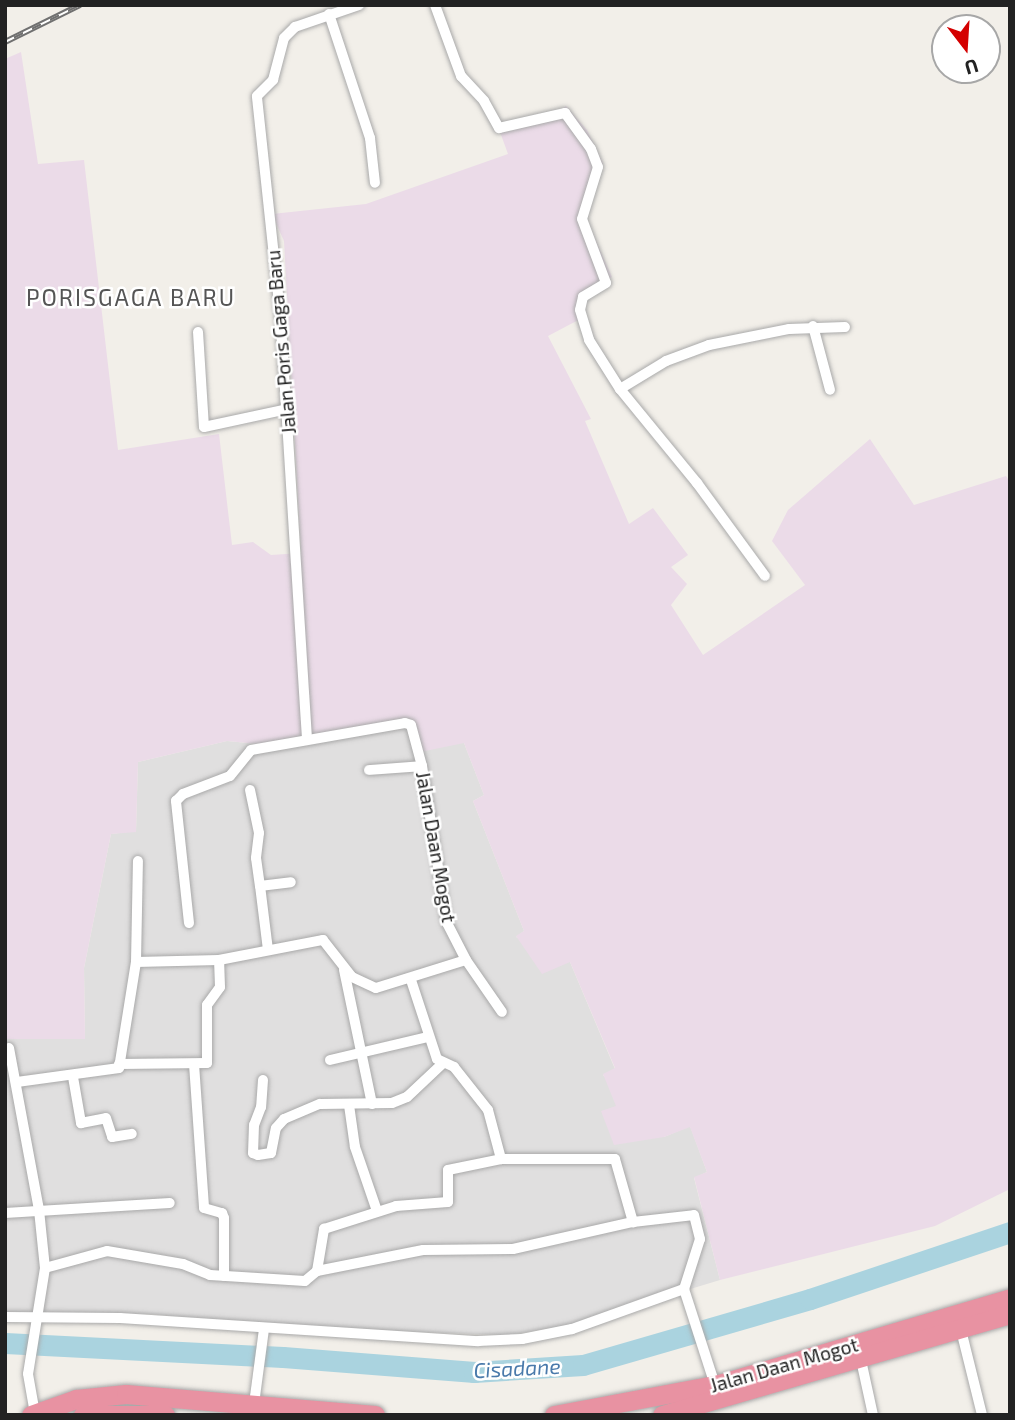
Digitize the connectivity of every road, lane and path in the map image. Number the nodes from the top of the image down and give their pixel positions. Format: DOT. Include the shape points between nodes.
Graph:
graph roads {
  1 [pos="359,5"];
  2 [pos="435,5"];
  3 [pos="329,14"];
  4 [pos="375,183"];
  5 [pos="813,326"];
  6 [pos="845,327"];
  7 [pos="198,332"];
  8 [pos="620,389"];
  9 [pos="830,390"];
  10 [pos="287,409"];
  11 [pos="765,576"];
  12 [pos="307,740"];
  13 [pos="422,766"];
  14 [pos="369,770"];
  15 [pos="250,790"];
  16 [pos="138,861"];
  17 [pos="291,882"];
  18 [pos="260,886"];
  19 [pos="189,923"];
  20 [pos="268,950"];
  21 [pos="219,960"];
  22 [pos="466,960"];
  23 [pos="136,962"];
  24 [pos="344,966"];
  25 [pos="411,980"];
  26 [pos="502,1012"];
  27 [pos="428,1037"];
  28 [pos="9,1048"];
  29 [pos="360,1055"];
  30 [pos="330,1060"];
  31 [pos="119,1064"];
  32 [pos="194,1064"];
  33 [pos="442,1064"];
  34 [pos="73,1077"];
  35 [pos="263,1080"];
  36 [pos="17,1083"];
  37 [pos="372,1104"];
  38 [pos="349,1105"];
  39 [pos="132,1134"];
  40 [pos="501,1160"];
  41 [pos="170,1203"];
  42 [pos="39,1209"];
  43 [pos="377,1211"];
  44 [pos="5,1213"];
  45 [pos="633,1222"];
  46 [pos="45,1268"];
  47 [pos="317,1271"];
  48 [pos="224,1276"];
  49 [pos="685,1295"];
  50 [pos="1010,1298"];
  51 [pos="1010,1314"];
  52 [pos="5,1317"];
  53 [pos="39,1319"];
  54 [pos="961,1330"];
  55 [pos="264,1333"];
  56 [pos="861,1360"];
  57 [pos="713,1379"];
  58 [pos="255,1395"];
  59 [pos="33,1413"];
  60 [pos="83,1415"];
  61 [pos="165,1415"];
  62 [pos="375,1415"];
  63 [pos="554,1415"];
  64 [pos="662,1415"];
  65 [pos="873,1415"];
  66 [pos="982,1415"];
  1 -- 3 [label="street, Jalan Poris Gaga Baru"];
  2 -- 8 [label="street" via="461,76 484,101 499,128 565,113 591,149 598,167 582,219 606,283 583,297 580,310 589,340"];
  3 -- 4 [label="street" via="370,138"];
  3 -- 10 [label="street, Jalan Poris Gaga Baru" via="295,27 284,38 276,73 257,96"];
  5 -- 6 [label="street"];
  5 -- 8 [label="street" via="685,353"];
  5 -- 9 [label="street"];
  7 -- 10 [label="street" via="204,427"];
  8 -- 11 [label="street" via="689,472"];
  10 -- 12 [label="street, Jalan Poris Gaga Baru"];
  12 -- 13 [label="street, Jalan Daan Mogot" via="405,723 411,725"];
  12 -- 19 [label="street" via="251,750 230,776 176,801"];
  13 -- 14 [label="street"];
  13 -- 22 [label="street, Jalan Daan Mogot" via="447,923"];
  15 -- 18 [label="street" via="259,833"];
  16 -- 23 [label="street"];
  17 -- 18 [label="street"];
  18 -- 20 [label="street"];
  20 -- 21 [label="street"];
  20 -- 24 [label="street" via="323,940"];
  21 -- 23 [label="street"];
  21 -- 32 [label="street" via="220,987 207,1005 207,1063"];
  22 -- 25 [label="street"];
  22 -- 26 [label="street, Jalan Daan Mogot"];
  23 -- 31 [label="street"];
  24 -- 25 [label="street" via="365,986"];
  24 -- 29 [label="street"];
  25 -- 27 [label="street"];
  27 -- 29 [label="street"];
  27 -- 33 [label="street"];
  28 -- 36 [label="street"];
  29 -- 30 [label="street"];
  29 -- 37 [label="street"];
  31 -- 32 [label="street"];
  31 -- 34 [label="street" via="114,1071"];
  32 -- 48 [label="street" via="204,1208 222,1213 224,1218"];
  33 -- 37 [label="street" via="407,1097"];
  33 -- 40 [label="street" via="454,1067 488,1110"];
  34 -- 36 [label="street"];
  34 -- 39 [label="street" via="81,1123 106,1118 112,1137"];
  35 -- 38 [label="street" via="254,1154 271,1153 276,1128 284,1119 320,1104"];
  36 -- 42 [label="street"];
  37 -- 38 [label="street"];
  38 -- 43 [label="street" via="355,1147"];
  40 -- 43 [label="street" via="448,1170 447,1202"];
  40 -- 45 [label="street" via="615,1159"];
  41 -- 42 [label="street"];
  42 -- 44 [label="street"];
  42 -- 46 [label="street"];
  43 -- 47 [label="street" via="324,1229"];
  45 -- 47 [label="street" via="513,1249 423,1250"];
  45 -- 49 [label="street" via="694,1215 700,1239"];
  46 -- 48 [label="street" via="107,1251"];
  46 -- 53 [label="street"];
  47 -- 48 [label="street" via="305,1281"];
  49 -- 55 [label="street" via="522,1339"];
  49 -- 57 [label="street"];
  50 -- 57 [label="highway, Jalan Daan Mogot"];
  51 -- 54 [label="highway, Jalan Daan Mogot"];
  52 -- 53 [label="street"];
  53 -- 55 [label="street"];
  53 -- 59 [label="street" via="28,1374"];
  54 -- 56 [label="highway, Jalan Daan Mogot"];
  54 -- 66 [label="street"];
  55 -- 58 [label="street"];
  56 -- 64 [label="highway, Jalan Daan Mogot"];
  56 -- 65 [label="street"];
  57 -- 63 [label="highway, Jalan Daan Mogot"];
  58 -- 59 [label="highway" via="127,1394 76,1399"];
  58 -- 62 [label="highway"];
  60 -- 61 [label="highway"];
}
